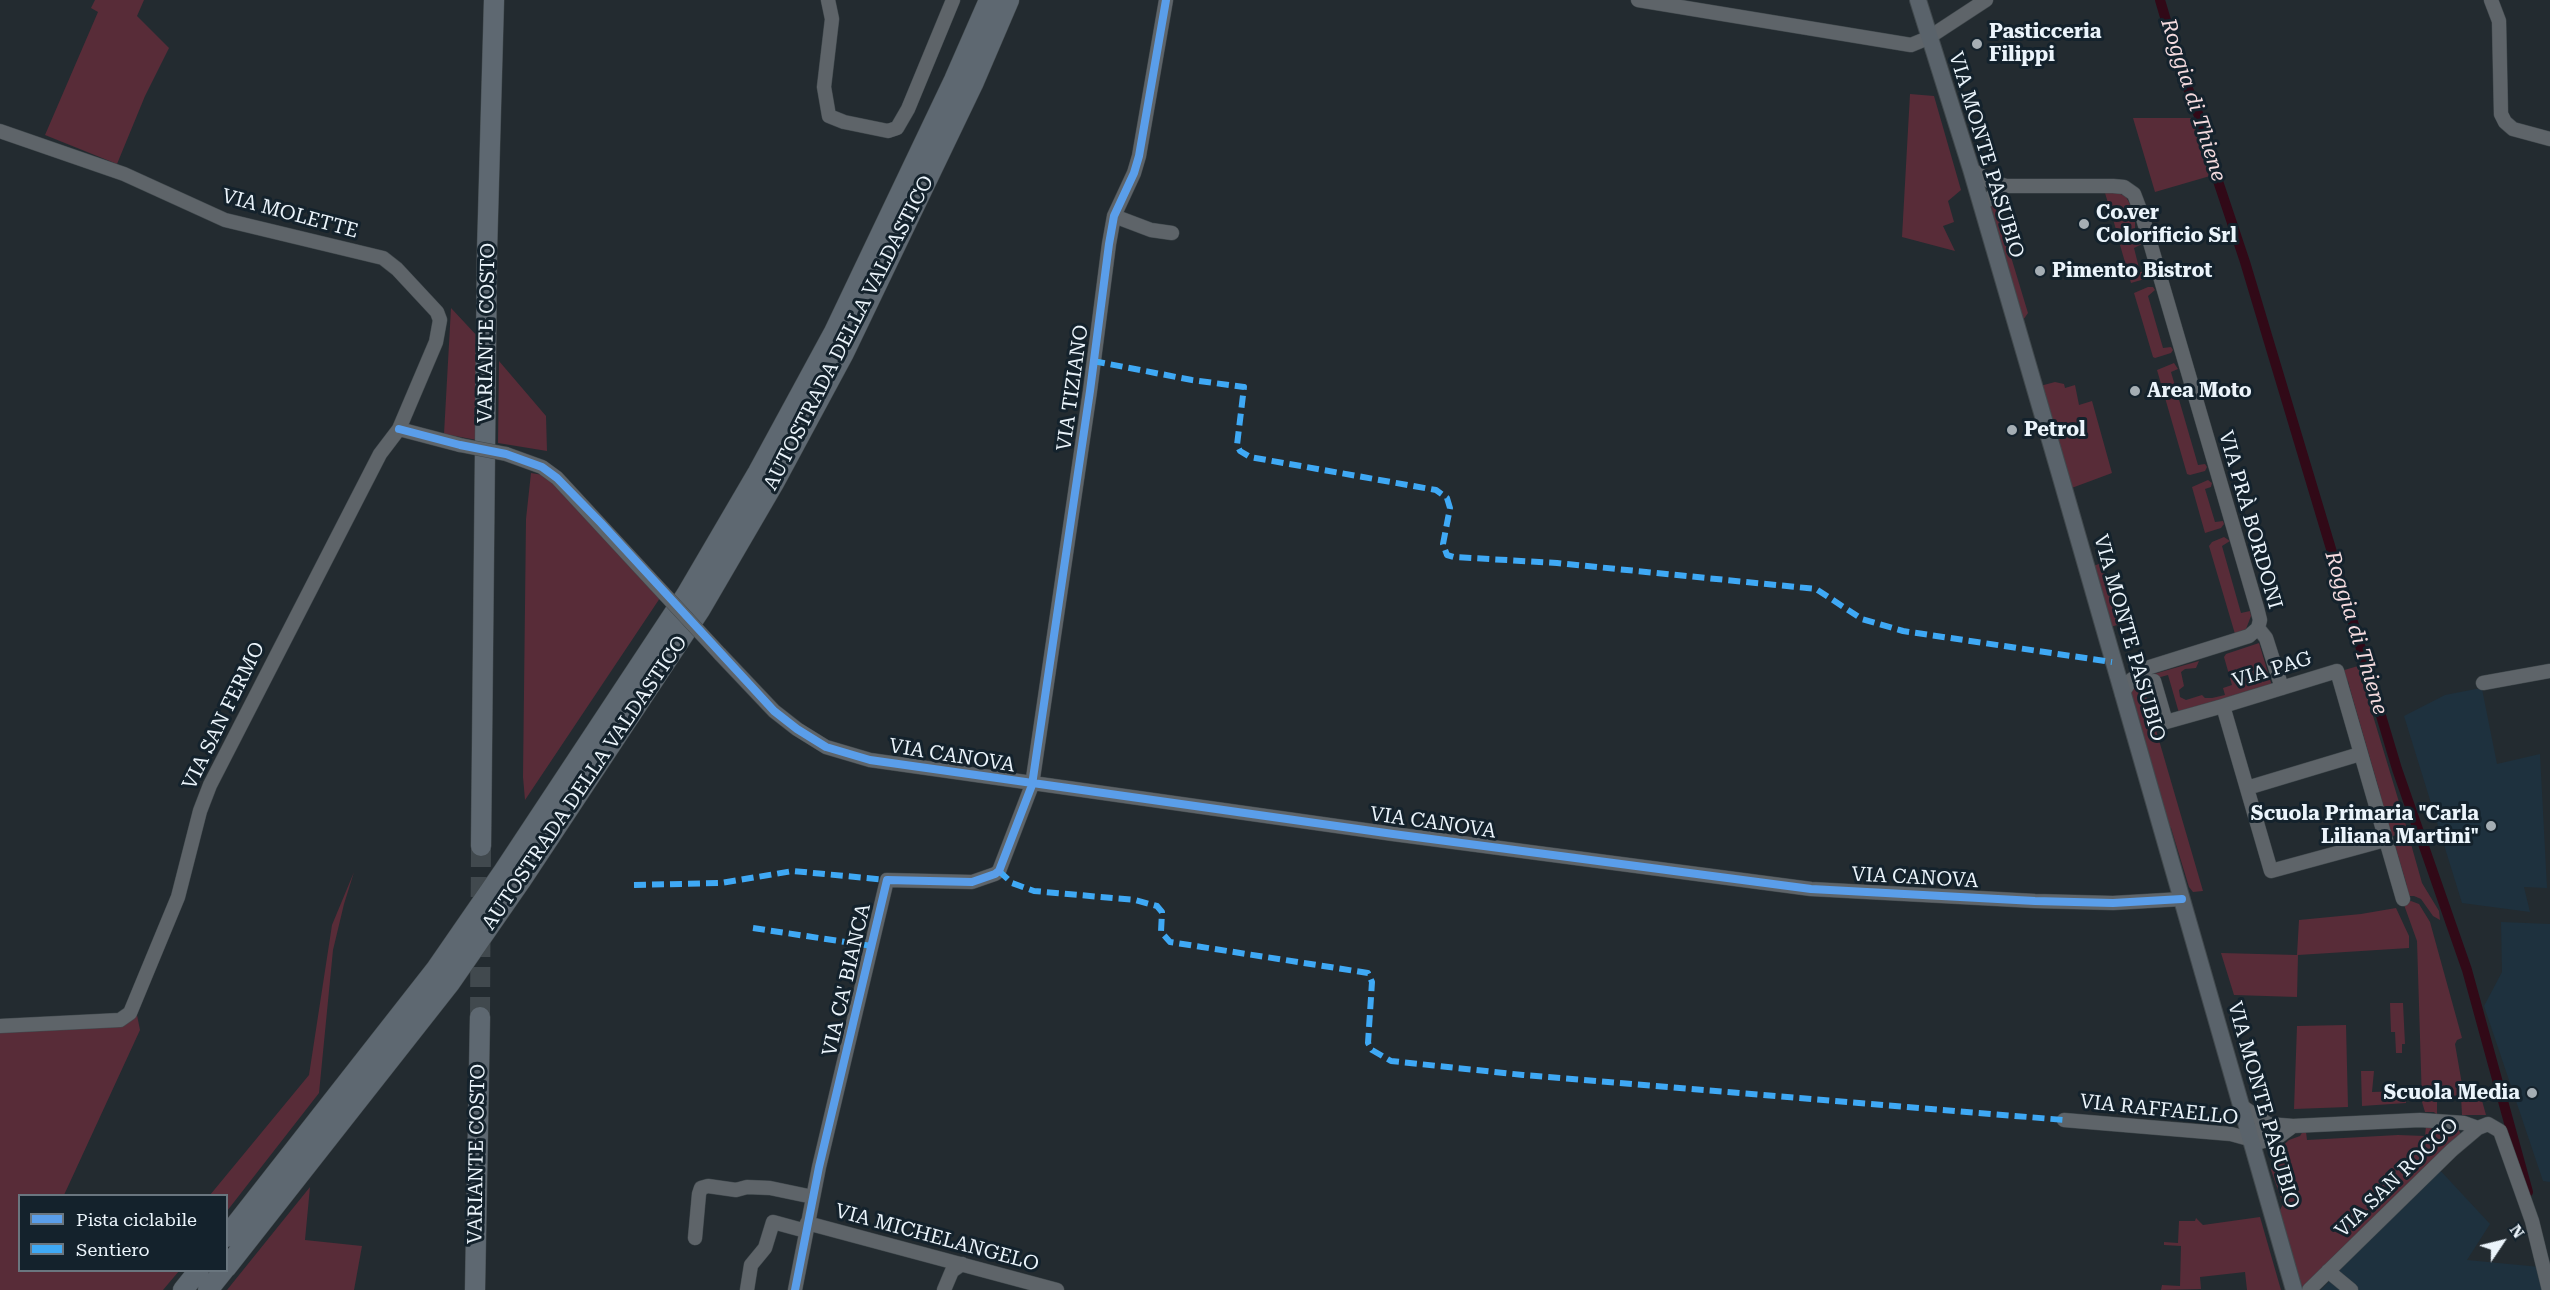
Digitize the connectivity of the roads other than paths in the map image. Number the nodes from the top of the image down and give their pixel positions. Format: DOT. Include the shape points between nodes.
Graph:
graph roads {
  1 [pos="494,0"];
  2 [pos="828,0"];
  3 [pos="953,0"];
  4 [pos="989,0"];
  5 [pos="1009,0"];
  6 [pos="1166,0"];
  7 [pos="1638,0"];
  8 [pos="1918,0"];
  9 [pos="1986,0"];
  10 [pos="2491,0"];
  11 [pos="1928,38"];
  12 [pos="0,130"];
  13 [pos="2550,140"];
  14 [pos="1971,169"];
  15 [pos="2007,186"];
  16 [pos="1982,205"];
  17 [pos="1114,216"];
  18 [pos="1172,233"];
  19 [pos="399,429"];
  20 [pos="2258,628"];
  21 [pos="2112,662"];
  22 [pos="2550,671"];
  23 [pos="2152,674"];
  24 [pos="2483,684"];
  25 [pos="2282,688"];
  26 [pos="2122,694"];
  27 [pos="2223,706"];
  28 [pos="2360,754"];
  29 [pos="1032,785"];
  30 [pos="2247,788"];
  31 [pos="2385,840"];
  32 [pos="481,846"];
  33 [pos="2182,899"];
  34 [pos="2403,899"];
  35 [pos="480,1017"];
  36 [pos="0,1026"];
  37 [pos="2240,1105"];
  38 [pos="2064,1120"];
  39 [pos="2268,1124"];
  40 [pos="2293,1126"];
  41 [pos="2478,1128"];
  42 [pos="2249,1138"];
  43 [pos="2276,1138"];
  44 [pos="2259,1169"];
  45 [pos="813,1197"];
  46 [pos="806,1227"];
  47 [pos="228,1234"];
  48 [pos="695,1238"];
  49 [pos="962,1264"];
  50 [pos="228,1265"];
  51 [pos="2328,1271"];
  52 [pos="197,1272"];
  53 [pos="223,1272"];
  54 [pos="1001,1283"];
  55 [pos="183,1290"];
  56 [pos="208,1290"];
  57 [pos="475,1290"];
  58 [pos="747,1290"];
  59 [pos="795,1290"];
  60 [pos="944,1290"];
  61 [pos="1057,1290"];
  62 [pos="2294,1290"];
  63 [pos="2308,1290"];
  64 [pos="2351,1290"];
  65 [pos="2549,1290"];
  1 -- 32 [label="highway, VARIANTE COSTO"];
  2 -- 3 [label="street" via="832,19 824,87 829,116 888,130 897,128 908,110"];
  4 -- 47 [label="highway, AUTOSTRADA DELLA VALDASTICO" via="834,332 686,595 436,969"];
  5 -- 50 [label="highway, AUTOSTRADA DELLA VALDASTICO" via="973,84 843,353 700,610 450,983"];
  6 -- 17 [label="street, VIA TIZIANO" via="1137,164"];
  7 -- 11 [label="street" via="1911,45"];
  8 -- 11 [label="main road, VIA MONTE PASUBIO"];
  9 -- 11 [label="street"];
  10 -- 13 [label="street" via="2499,21 2501,114 2513,129"];
  11 -- 14 [label="main road, VIA MONTE PASUBIO"];
  12 -- 19 [label="street, VIA MOLETTE" via="124,174 225,220 383,258 440,320 436,342"];
  14 -- 15 [label="street, VIA PRÀ BORDONI" via="1989,182"];
  14 -- 16 [label="main road, VIA MONTE PASUBIO"];
  15 -- 16 [label="street"];
  15 -- 20 [label="street, VIA PRÀ BORDONI" via="2113,186 2134,194 2257,608"];
  16 -- 21 [label="main road, VIA MONTE PASUBIO"];
  17 -- 18 [label="street" via="1151,230"];
  17 -- 29 [label="street, VIA TIZIANO"];
  19 -- 29 [label="street, VIA CANOVA, bridge" via="506,454 542,467 557,478 774,711 826,747 870,760"];
  19 -- 36 [label="street, VIA SAN FERMO" via="380,454 210,785 178,897 130,1013 120,1020"];
  20 -- 23 [label="street, VIA PRÀ BORDONI" via="2249,636"];
  20 -- 25 [label="street" via="2266,638"];
  21 -- 23 [label="street, VIA PRÀ BORDONI"];
  21 -- 26 [label="main road, VIA MONTE PASUBIO"];
  22 -- 24 [label="street"];
  23 -- 26 [label="street, VIA PRÀ BORDONI" via="2136,675"];
  23 -- 27 [label="street, VIA PAG" via="2166,722"];
  25 -- 27 [label="street, VIA PAG"];
  25 -- 28 [label="street, VIA PAG" via="2337,671"];
  26 -- 33 [label="main road, VIA MONTE PASUBIO"];
  27 -- 30 [label="street, VIA PAG"];
  28 -- 30 [label="street"];
  28 -- 31 [label="street, VIA PAG"];
  29 -- 33 [label="street, VIA CANOVA" via="1811,889 2113,903"];
  29 -- 45 [label="street, VIA CA' BIANCA" via="995,874 962,883 887,880"];
  30 -- 31 [label="street, VIA PAG" via="2271,871"];
  31 -- 34 [label="street, VIA PAG"];
  33 -- 37 [label="main road, VIA MONTE PASUBIO"];
  35 -- 57 [label="highway, VARIANTE COSTO"];
  37 -- 39 [label="street"];
  37 -- 42 [label="main road, VIA MONTE PASUBIO"];
  38 -- 42 [label="street, VIA RAFFAELLO"];
  39 -- 40 [label="street"];
  39 -- 42 [label="street"];
  40 -- 41 [label="street" via="2420,1120 2464,1123"];
  40 -- 43 [label="street"];
  41 -- 51 [label="street, VIA SAN ROCCO"];
  41 -- 65 [label="street, VIA SAN ROCCO" via="2491,1124 2500,1131 2532,1221"];
  42 -- 43 [label="street, VIA RAFFAELLO" via="2260,1142"];
  42 -- 44 [label="main road, VIA MONTE PASUBIO"];
  43 -- 44 [label="street" via="2262,1156"];
  44 -- 62 [label="main road, VIA MONTE PASUBIO"];
  45 -- 46 [label="street, VIA CA' BIANCA"];
  45 -- 48 [label="street" via="770,1188 701,1188"];
  46 -- 49 [label="street, VIA MICHELANGELO"];
  46 -- 58 [label="street, VIA MICHELANGELO" via="773,1222 765,1248 751,1265"];
  46 -- 59 [label="street, VIA CA' BIANCA"];
  49 -- 54 [label="street, VIA MICHELANGELO"];
  49 -- 60 [label="street" via="952,1271"];
  51 -- 63 [label="street, VIA SAN ROCCO"];
  51 -- 64 [label="street"];
  52 -- 55 [label="highway"];
  53 -- 56 [label="highway, AUTOSTRADA DELLA VALDASTICO"];
  54 -- 61 [label="street, VIA MICHELANGELO"];
}
